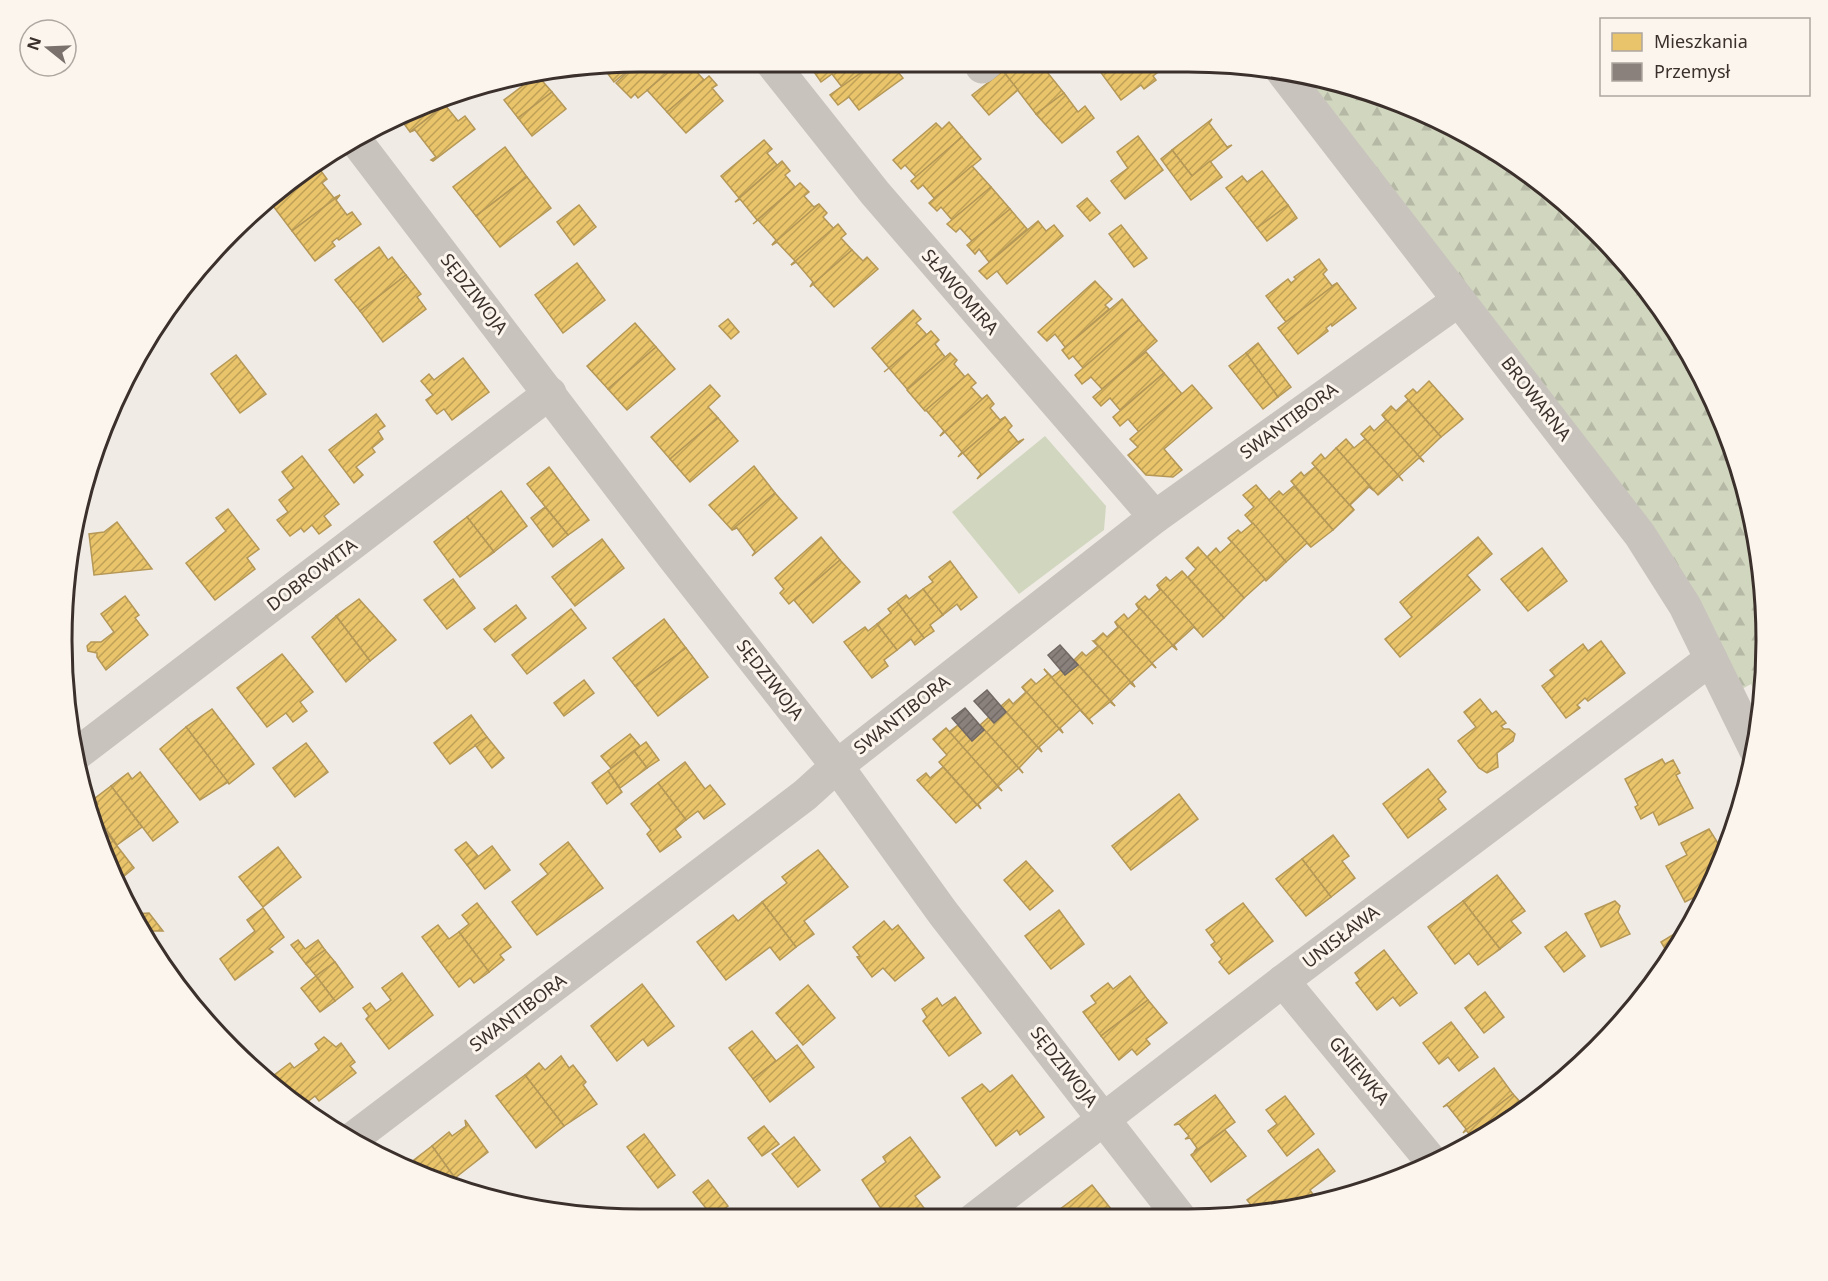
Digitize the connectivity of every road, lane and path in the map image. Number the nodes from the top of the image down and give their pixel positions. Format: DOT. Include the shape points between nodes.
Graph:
graph roads {
  1 [pos="779,72"];
  2 [pos="1290,82"];
  3 [pos="360,146"];
  4 [pos="1459,300"];
  5 [pos="550,393"];
  6 [pos="1155,517"];
  7 [pos="1711,659"];
  8 [pos="1748,734"];
  9 [pos="83,749"];
  10 [pos="837,766"];
  11 [pos="1283,981"];
  12 [pos="1104,1118"];
  13 [pos="358,1134"];
  14 [pos="1427,1156"];
  15 [pos="988,1209"];
  16 [pos="1173,1209"];
  1 -- 6 [label="street, SŁAWOMIRA" via="875,193"];
  2 -- 4 [label="street, BROWARNA"];
  3 -- 5 [label="street, SĘDZIWOJA"];
  4 -- 6 [label="street, SWANTIBORA"];
  4 -- 7 [label="street, BROWARNA" via="1640,535 1675,588"];
  5 -- 9 [label="street, DOBROWITA"];
  5 -- 10 [label="street, SĘDZIWOJA"];
  6 -- 10 [label="street, SWANTIBORA"];
  7 -- 8 [label="street, BROWARNA"];
  7 -- 11 [label="street, UNISŁAWA"];
  10 -- 12 [label="street, SĘDZIWOJA" via="943,913"];
  10 -- 13 [label="street, SWANTIBORA"];
  11 -- 12 [label="street, UNISŁAWA"];
  11 -- 14 [label="street, GNIEWKA"];
  12 -- 15 [label="street, UNISŁAWA"];
  12 -- 16 [label="street, SĘDZIWOJA"];
}
